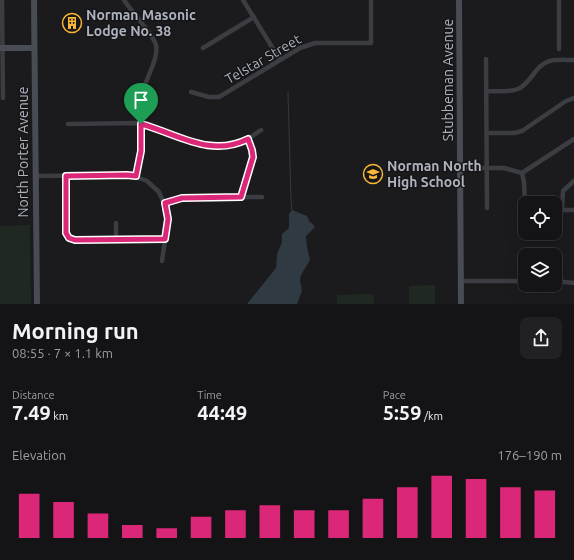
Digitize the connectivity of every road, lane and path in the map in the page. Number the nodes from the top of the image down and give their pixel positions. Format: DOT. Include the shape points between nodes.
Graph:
graph roads {
  1 [pos="2,0"];
  2 [pos="34,0"];
  3 [pos="124,0"];
  4 [pos="371,0"];
  5 [pos="459,0"];
  6 [pos="559,0"];
  7 [pos="245,1"];
  8 [pos="254,18"];
  9 [pos="1,48"];
  10 [pos="34,48"];
  11 [pos="203,48"];
  12 [pos="560,49"];
  13 [pos="486,59"];
  14 [pos="280,60"];
  15 [pos="574,60"];
  16 [pos="486,91"];
  17 [pos="191,92"];
  18 [pos="3,98"];
  19 [pos="574,98"];
  20 [pos="68,124"];
  21 [pos="141,124"];
  22 [pos="261,130"];
  23 [pos="487,133"];
  24 [pos="248,139"];
  25 [pos="574,139"];
  26 [pos="460,168"];
  27 [pos="487,168"];
  28 [pos="522,173"];
  29 [pos="35,176"];
  30 [pos="66,176"];
  31 [pos="136,176"];
  32 [pos="574,182"];
  33 [pos="525,196"];
  34 [pos="241,197"];
  35 [pos="262,197"];
  36 [pos="165,203"];
  37 [pos="487,208"];
  38 [pos="562,210"];
  39 [pos="574,210"];
  40 [pos="116,223"];
  41 [pos="116,238"];
  42 [pos="165,239"];
  43 [pos="162,261"];
  44 [pos="461,281"];
  45 [pos="518,281"];
  46 [pos="562,282"];
  47 [pos="574,283"];
  48 [pos="37,304"];
  49 [pos="461,304"];
  1 -- 9 [label="street"];
  2 -- 10 [label="street, North Porter Avenue"];
  3 -- 21 [label="street" via="153,38 156,47 155,58 143,93"];
  4 -- 14 [label="street, Telstar Street" via="371,43 312,44"];
  5 -- 26 [label="street, Stubbeman Avenue"];
  6 -- 12 [label="street"];
  7 -- 8 [label="street"];
  8 -- 11 [label="street"];
  8 -- 14 [label="street"];
  9 -- 10 [label="street"];
  9 -- 18 [label="street"];
  10 -- 29 [label="street, North Porter Avenue"];
  13 -- 16 [label="street"];
  14 -- 17 [label="street, Telstar Street" via="219,97"];
  15 -- 16 [label="street" via="545,62 520,88"];
  16 -- 23 [label="street"];
  19 -- 23 [label="street" via="522,131"];
  20 -- 21 [label="street"];
  21 -- 24 [label="street" via="210,146 237,144"];
  21 -- 31 [label="street" via="141,151"];
  22 -- 24 [label="street"];
  23 -- 27 [label="street"];
  24 -- 34 [label="street" via="253,157"];
  25 -- 28 [label="street"];
  26 -- 27 [label="street"];
  26 -- 44 [label="street, Stubbeman Avenue"];
  27 -- 28 [label="street"];
  27 -- 37 [label="street"];
  28 -- 33 [label="street"];
  29 -- 30 [label="street"];
  29 -- 48 [label="street, North Porter Avenue"];
  30 -- 31 [label="street"];
  30 -- 41 [label="street" via="66,233 69,238"];
  31 -- 36 [label="street" via="155,187"];
  32 -- 38 [label="street" via="563,191"];
  34 -- 35 [label="street"];
  34 -- 36 [label="street" via="182,198"];
  36 -- 42 [label="street" via="168,219"];
  38 -- 39 [label="street"];
  40 -- 41 [label="street"];
  41 -- 42 [label="street"];
  42 -- 43 [label="street"];
  44 -- 45 [label="street"];
  44 -- 49 [label="street, Stubbeman Avenue"];
  46 -- 47 [label="street"];
}
